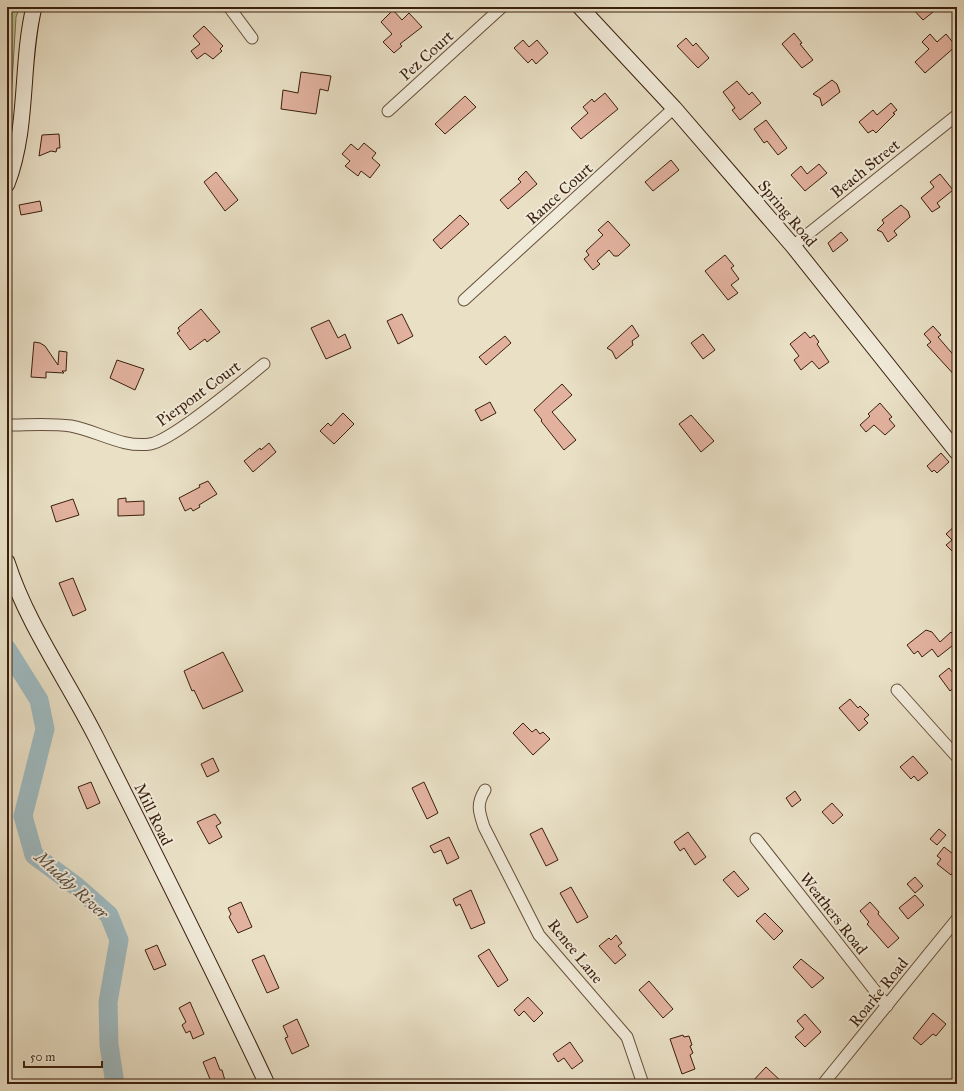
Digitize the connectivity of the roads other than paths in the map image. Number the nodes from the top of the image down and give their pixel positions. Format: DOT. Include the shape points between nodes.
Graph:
graph roads {
  1 [pos="34,7"];
  2 [pos="229,7"];
  3 [pos="502,7"];
  4 [pos="580,7"];
  5 [pos="252,38"];
  6 [pos="674,108"];
  7 [pos="388,111"];
  8 [pos="957,115"];
  9 [pos="7,184"];
  10 [pos="793,246"];
  11 [pos="464,300"];
  12 [pos="264,364"];
  13 [pos="7,425"];
  14 [pos="957,452"];
  15 [pos="7,562"];
  16 [pos="897,690"];
  17 [pos="957,757"];
  18 [pos="485,790"];
  19 [pos="756,839"];
  20 [pos="957,920"];
  21 [pos="886,1006"];
  22 [pos="267,1084"];
  23 [pos="643,1084"];
  24 [pos="823,1084"];
  1 -- 9 [label="street" via="30,23 18,147"];
  2 -- 5 [label="street"];
  3 -- 7 [label="street, Pez Court"];
  4 -- 6 [label="street, Spring Road"];
  6 -- 10 [label="street, Spring Road"];
  6 -- 11 [label="street, Rance Court"];
  8 -- 10 [label="street, Beach Street"];
  10 -- 14 [label="street, Spring Road"];
  12 -- 13 [label="street, Pierpont Court" via="171,435 151,444 131,444 87,429 69,426"];
  15 -- 22 [label="street, Mill Road" via="22,603 96,737"];
  16 -- 17 [label="street"];
  18 -- 23 [label="street, Renee Lane" via="479,800 478,810 482,821 539,935 627,1037"];
  19 -- 21 [label="street, Weathers Road"];
  20 -- 21 [label="street, Roarke Road"];
  21 -- 24 [label="street, Roarke Road"];
}
